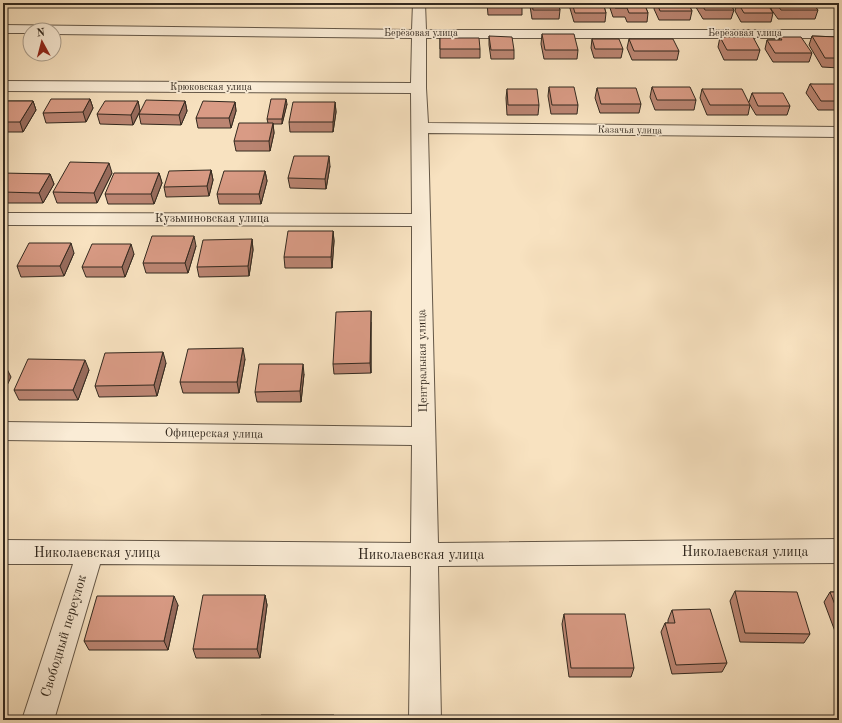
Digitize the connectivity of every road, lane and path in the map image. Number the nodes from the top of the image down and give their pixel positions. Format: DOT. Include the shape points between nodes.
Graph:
graph roads {
  1 [pos="419,3"];
  2 [pos="3,29"];
  3 [pos="418,34"];
  4 [pos="839,34"];
  5 [pos="3,86"];
  6 [pos="418,88"];
  7 [pos="420,128"];
  8 [pos="839,132"];
  9 [pos="3,219"];
  10 [pos="420,220"];
  11 [pos="3,431"];
  12 [pos="424,436"];
  13 [pos="3,552"];
  14 [pos="839,552"];
  15 [pos="90,553"];
  16 [pos="424,555"];
  17 [pos="38,720"];
  18 [pos="425,720"];
  1 -- 3 [label="street, Центральная улица"];
  2 -- 3 [label="street, Берёзовая улица"];
  3 -- 4 [label="street, Берёзовая улица"];
  3 -- 6 [label="street, Центральная улица"];
  5 -- 6 [label="street, Крюковская улица"];
  6 -- 7 [label="street, Центральная улица"];
  7 -- 8 [label="street, Казачья улица"];
  7 -- 10 [label="street, Центральная улица"];
  9 -- 10 [label="street, Кузьминовская улица"];
  10 -- 12 [label="street, Центральная улица"];
  11 -- 12 [label="street, Офицерская улица"];
  12 -- 16 [label="street, Центральная улица"];
  13 -- 15 [label="street, Николаевская улица"];
  14 -- 16 [label="street, Николаевская улица"];
  15 -- 16 [label="street, Николаевская улица"];
  15 -- 17 [label="street, Свободный переулок"];
  16 -- 18 [label="street, Центральная улица"];
}
